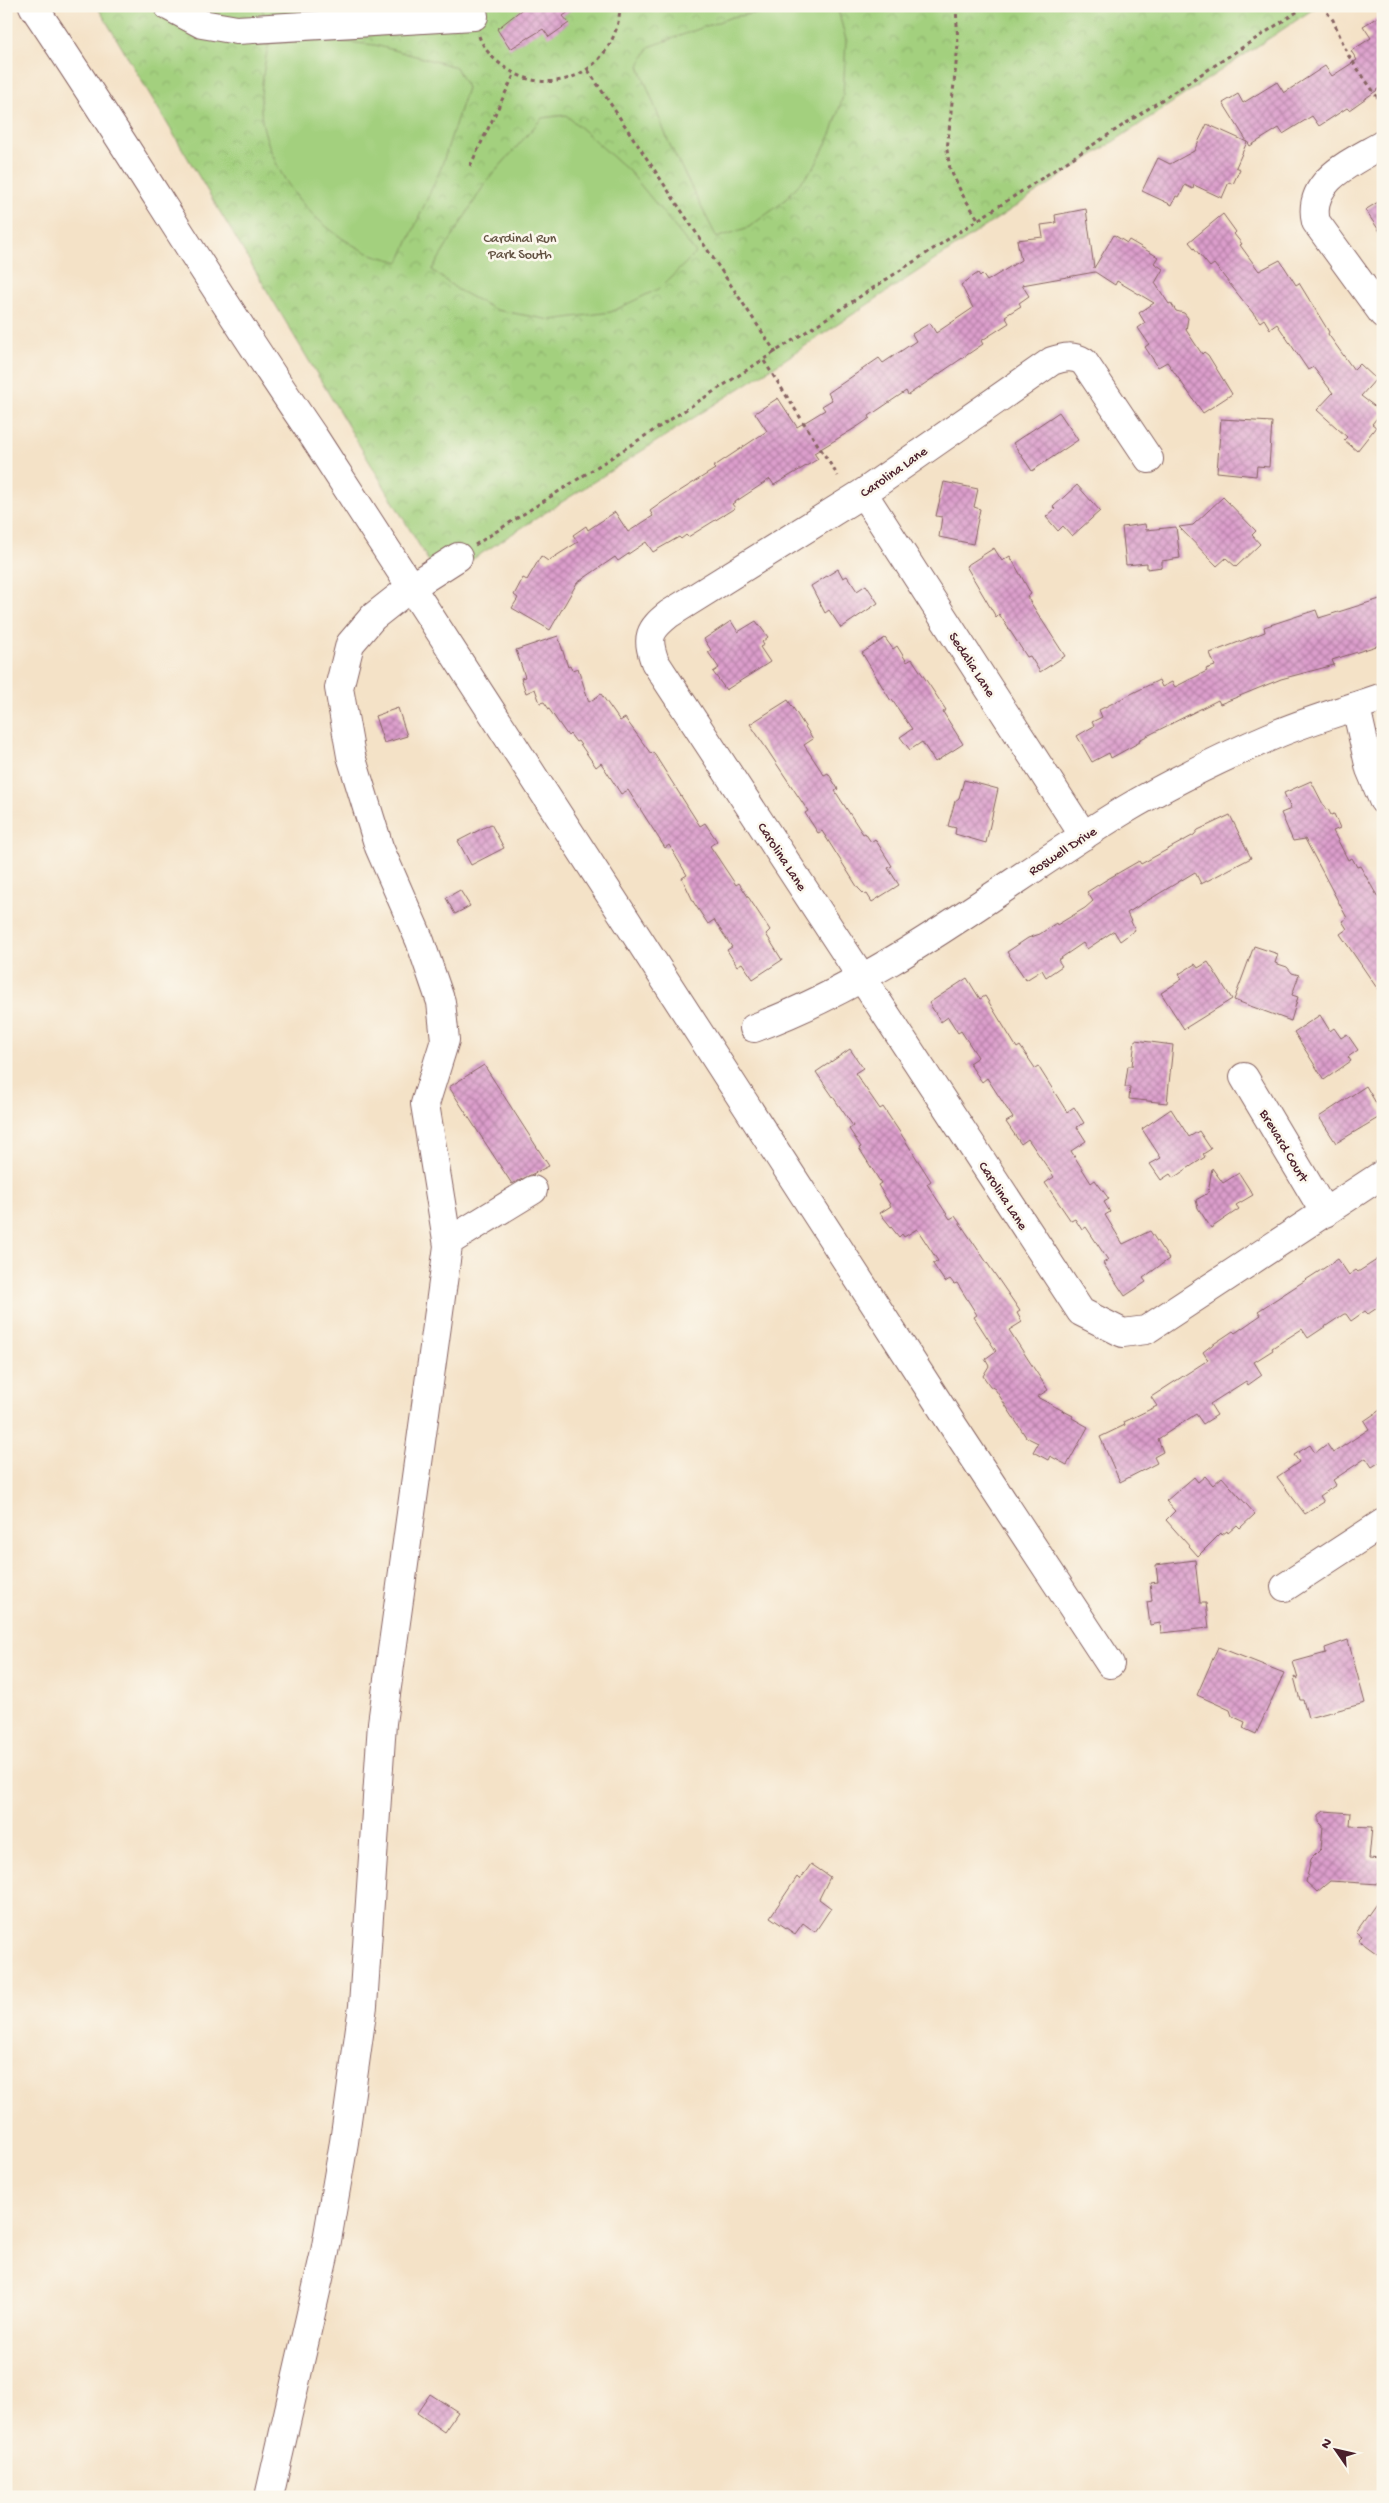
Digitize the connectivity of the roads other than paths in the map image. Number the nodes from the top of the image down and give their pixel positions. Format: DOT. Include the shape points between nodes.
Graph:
graph roads {
  1 [pos="33,6"];
  2 [pos="168,6"];
  3 [pos="474,16"];
  4 [pos="1383,144"];
  5 [pos="1383,314"];
  6 [pos="1149,460"];
  7 [pos="862,492"];
  8 [pos="458,556"];
  9 [pos="411,587"];
  10 [pos="1383,697"];
  11 [pos="1356,707"];
  12 [pos="1383,800"];
  13 [pos="1084,836"];
  14 [pos="863,979"];
  15 [pos="754,1028"];
  16 [pos="1244,1077"];
  17 [pos="1383,1174"];
  18 [pos="533,1190"];
  19 [pos="1326,1213"];
  20 [pos="448,1242"];
  21 [pos="1383,1523"];
  22 [pos="1285,1587"];
  23 [pos="1110,1664"];
  24 [pos="269,2497"];
  1 -- 9 [label="street"];
  2 -- 3 [label="street" via="202,24 237,30"];
  4 -- 5 [label="street" via="1328,178 1319,192 1314,212 1316,222"];
  6 -- 7 [label="street, Carolina Lane" via="1084,362 1076,357 1064,357 1052,361"];
  7 -- 13 [label="street, Sedalia Lane"];
  7 -- 14 [label="street, Carolina Lane" via="669,614 651,631 649,639 655,662"];
  8 -- 9 [label="street"];
  9 -- 20 [label="street" via="373,617 350,644 340,688 351,756 379,846 420,942 441,1002 445,1040 425,1104"];
  9 -- 23 [label="street"];
  10 -- 11 [label="street, Roswell Drive"];
  11 -- 12 [label="street" via="1370,769"];
  11 -- 13 [label="street, Roswell Drive" via="1281,732 1181,778"];
  13 -- 14 [label="street, Roswell Drive"];
  14 -- 15 [label="street, Roswell Drive" via="793,1014"];
  14 -- 19 [label="street, Carolina Lane" via="1081,1312 1115,1331 1135,1333 1146,1330"];
  16 -- 19 [label="street, Brevard Court"];
  17 -- 19 [label="street, Carolina Lane"];
  18 -- 20 [label="street"];
  20 -- 24 [label="street" via="382,1723 363,2006 344,2142 326,2252"];
  21 -- 22 [label="street"];
}
